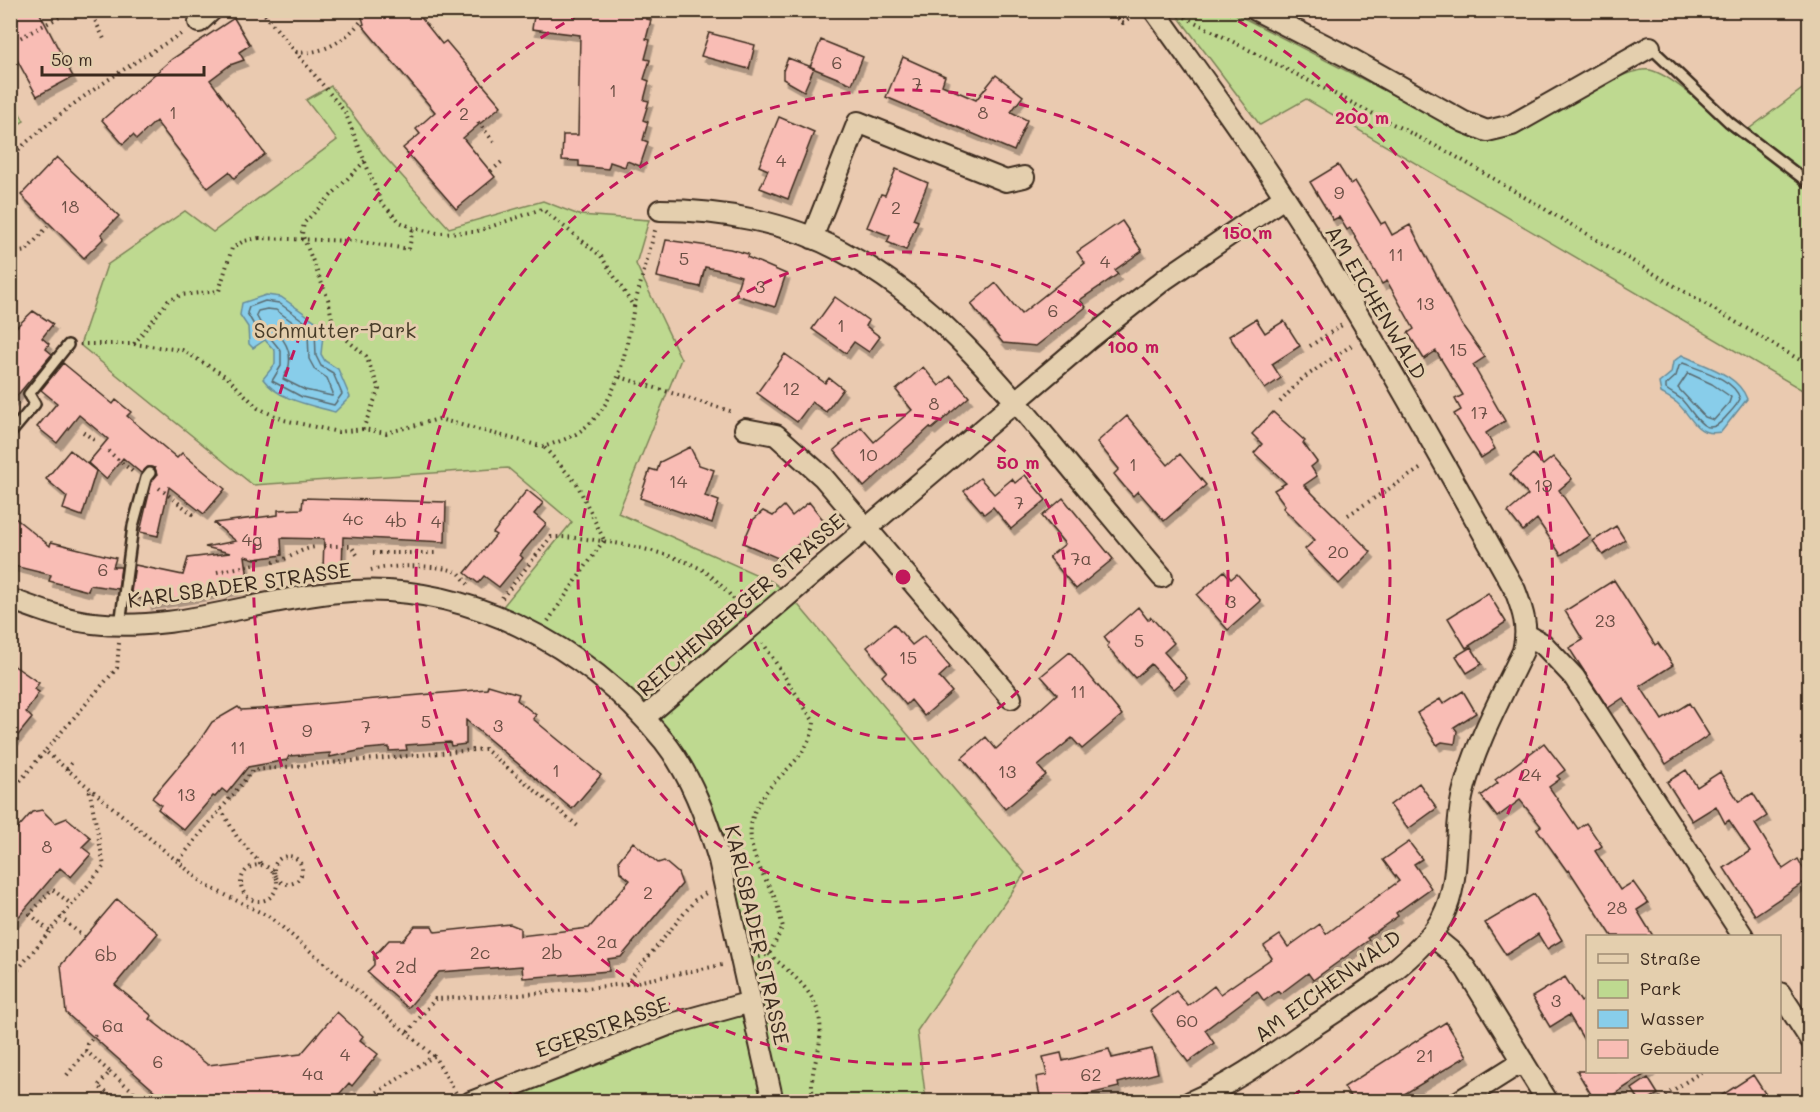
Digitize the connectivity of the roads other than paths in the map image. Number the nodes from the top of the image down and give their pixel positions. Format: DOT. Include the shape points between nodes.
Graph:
graph roads {
  1 [pos="1154,10"];
  2 [pos="1256,10"];
  3 [pos="1650,47"];
  4 [pos="1024,177"];
  5 [pos="1809,184"];
  6 [pos="1285,197"];
  7 [pos="660,210"];
  8 [pos="812,238"];
  9 [pos="68,345"];
  10 [pos="1015,400"];
  11 [pos="745,429"];
  12 [pos="10,434"];
  13 [pos="150,473"];
  14 [pos="866,526"];
  15 [pos="1162,577"];
  16 [pos="10,599"];
  17 [pos="120,626"];
  18 [pos="1527,635"];
  19 [pos="1011,698"];
  20 [pos="644,718"];
  21 [pos="1431,935"];
  22 [pos="1742,935"];
  23 [pos="1781,996"];
  24 [pos="751,1002"];
  25 [pos="1809,1039"];
  26 [pos="1523,1061"];
  27 [pos="471,1101"];
  28 [pos="773,1101"];
  29 [pos="1190,1101"];
  30 [pos="1458,1101"];
  31 [pos="1548,1101"];
  1 -- 6 [label="street, AM EICHENWALD"];
  2 -- 3 [label="street" via="1487,131 1512,125"];
  3 -- 5 [label="lane" via="1729,122"];
  4 -- 8 [label="street" via="1006,181 858,122"];
  6 -- 10 [label="street, REICHENBERGER STRASSE" via="1165,279"];
  6 -- 18 [label="street, AM EICHENWALD" via="1515,590"];
  7 -- 8 [label="street" via="759,221"];
  8 -- 10 [label="street" via="841,250 898,287 961,342"];
  9 -- 12 [label="lane" via="29,394 35,404"];
  10 -- 14 [label="street, REICHENBERGER STRASSE"];
  10 -- 15 [label="street"];
  11 -- 14 [label="street, REICHENBERGER STRASSE" via="776,435 823,477"];
  13 -- 17 [label="lane" via="133,526"];
  14 -- 19 [label="street, REICHENBERGER STRASSE"];
  14 -- 20 [label="street, REICHENBERGER STRASSE"];
  16 -- 17 [label="street, KARLSBADER STRASSE" via="58,616"];
  17 -- 20 [label="street, KARLSBADER STRASSE" via="189,620 296,597 369,590 449,600 496,615 539,636 591,670"];
  18 -- 21 [label="street, AM EICHENWALD" via="1463,790 1450,898"];
  18 -- 22 [label="street" via="1543,644 1574,677"];
  20 -- 24 [label="street, KARLSBADER STRASSE" via="664,741 691,785 711,834"];
  21 -- 26 [label="street" via="1466,969"];
  21 -- 29 [label="street, AM EICHENWALD" via="1401,964 1331,1014 1238,1077"];
  23 -- 25 [label="street"];
  24 -- 27 [label="street, EGERSTRASSE" via="638,1036"];
  24 -- 28 [label="street, KARLSBADER STRASSE"];
  26 -- 30 [label="street"];
  26 -- 31 [label="street"];
}
